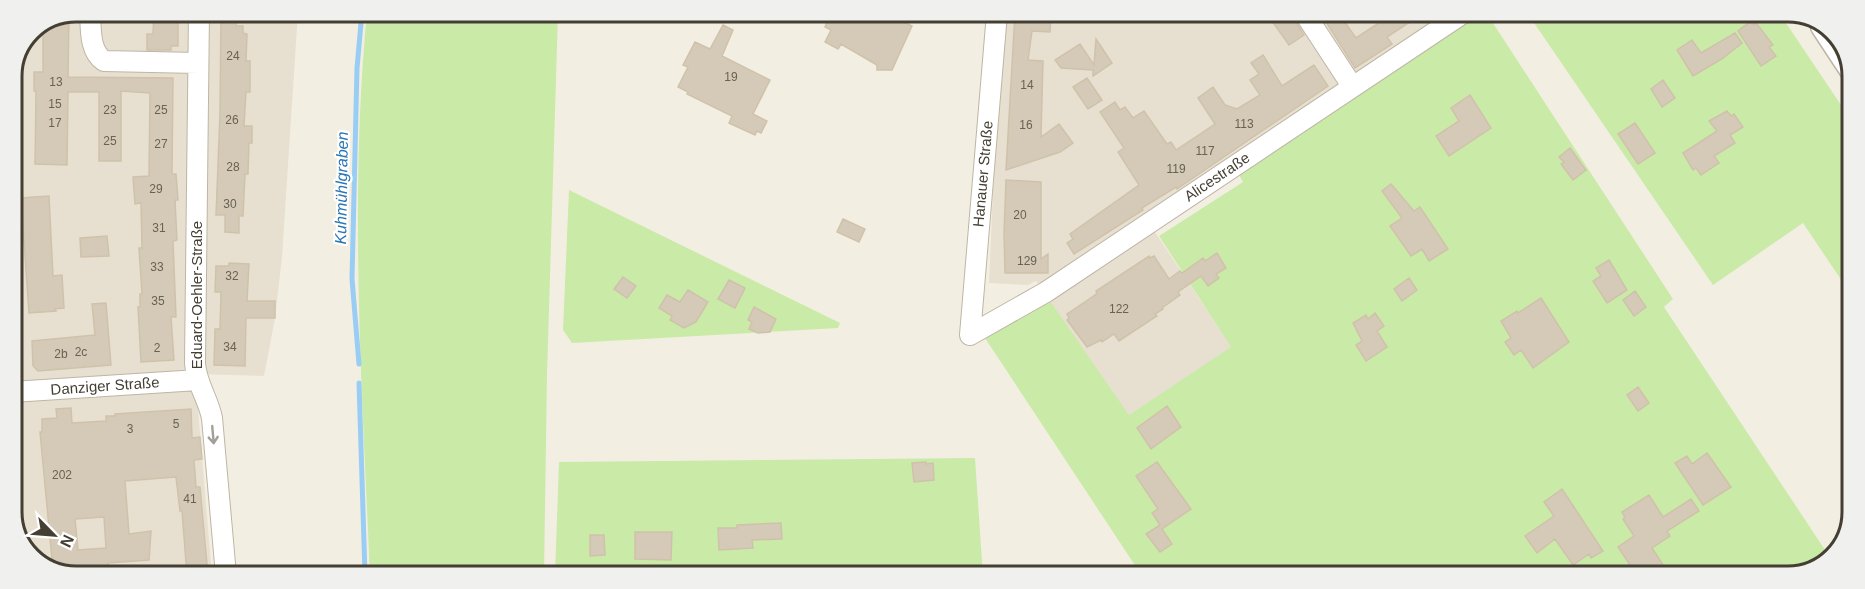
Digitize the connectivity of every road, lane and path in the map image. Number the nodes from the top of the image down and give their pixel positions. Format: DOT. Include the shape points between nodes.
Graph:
graph roads {
  1 [pos="91,22"];
  2 [pos="199,22"];
  3 [pos="996,22"];
  4 [pos="1310,22"];
  5 [pos="1450,22"];
  6 [pos="198,63"];
  7 [pos="1352,86"];
  8 [pos="970,335"];
  9 [pos="198,380"];
  10 [pos="23,391"];
  11 [pos="225,566"];
  1 -- 6 [label="street" via="94,50 104,60"];
  2 -- 6 [label="street, Eduard-Oehler-Straße"];
  3 -- 8 [label="street, Hanauer Straße"];
  4 -- 7 [label="street"];
  5 -- 7 [label="street, Alicestraße"];
  6 -- 9 [label="street, Eduard-Oehler-Straße"];
  7 -- 8 [label="street, Alicestraße" via="1046,292"];
  9 -- 10 [label="street, Danziger Straße"];
  9 -- 11 [label="street, Eduard-Oehler-Straße, one-way" via="212,418"];
}
